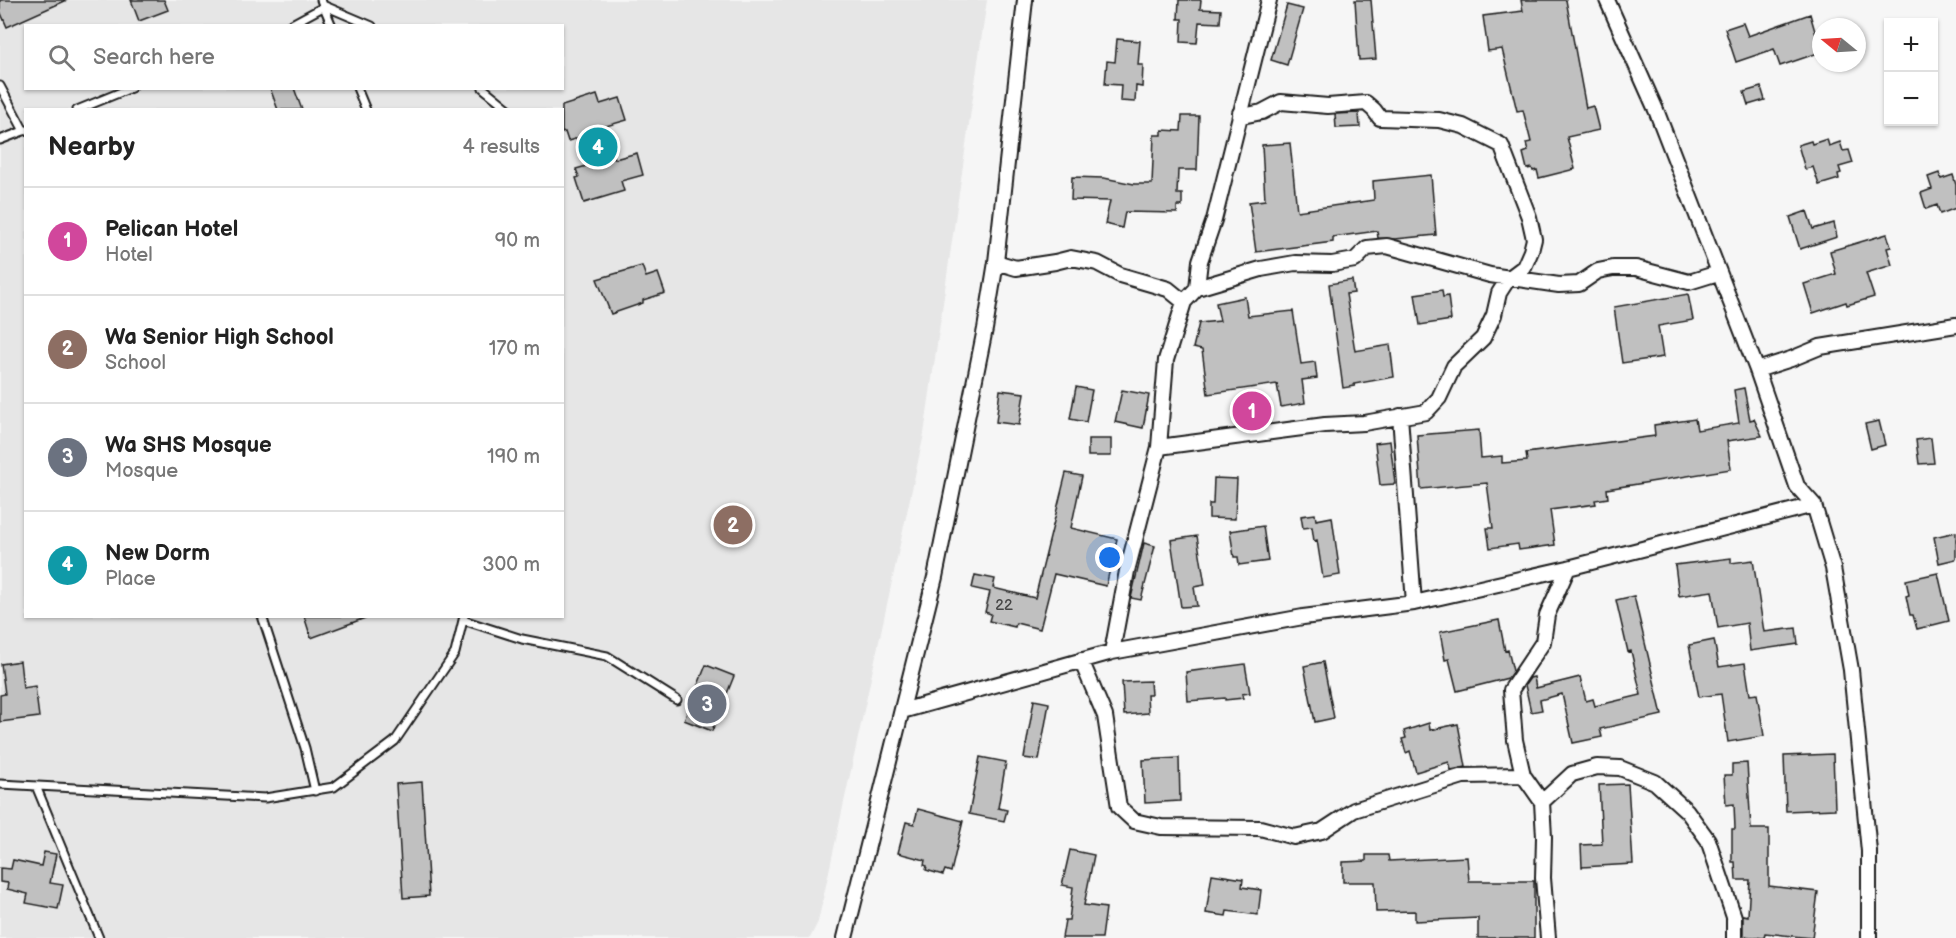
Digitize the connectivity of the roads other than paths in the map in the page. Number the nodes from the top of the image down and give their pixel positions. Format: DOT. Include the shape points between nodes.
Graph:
graph roads {
  1 [pos="1025,0"];
  2 [pos="1269,0"];
  3 [pos="1607,0"];
  4 [pos="323,3"];
  5 [pos="291,24"];
  6 [pos="331,24"];
  7 [pos="368,24"];
  8 [pos="0,86"];
  9 [pos="126,90"];
  10 [pos="358,90"];
  11 [pos="485,90"];
  12 [pos="82,108"];
  13 [pos="365,108"];
  14 [pos="508,108"];
  15 [pos="1240,113"];
  16 [pos="24,128"];
  17 [pos="24,130"];
  18 [pos="0,140"];
  19 [pos="996,262"];
  20 [pos="1718,273"];
  21 [pos="1508,279"];
  22 [pos="1197,288"];
  23 [pos="1184,302"];
  24 [pos="1956,325"];
  25 [pos="1757,370"];
  26 [pos="1400,416"];
  27 [pos="1159,447"];
  28 [pos="1814,505"];
  29 [pos="1568,568"];
  30 [pos="1414,603"];
  31 [pos="263,618"];
  32 [pos="464,618"];
  33 [pos="1112,652"];
  34 [pos="1081,660"];
  35 [pos="677,700"];
  36 [pos="902,711"];
  37 [pos="1523,775"];
  38 [pos="0,784"];
  39 [pos="36,786"];
  40 [pos="315,791"];
  41 [pos="1542,802"];
  42 [pos="99,938"];
  43 [pos="845,938"];
  44 [pos="1548,938"];
  45 [pos="1734,938"];
  46 [pos="1869,938"];
  1 -- 19 [label="street"];
  2 -- 15 [label="street"];
  3 -- 20 [label="street" via="1656,110"];
  4 -- 5 [label="lane"];
  4 -- 6 [label="lane"];
  4 -- 7 [label="lane"];
  8 -- 16 [label="lane"];
  9 -- 12 [label="lane"];
  10 -- 13 [label="lane"];
  11 -- 14 [label="lane"];
  15 -- 21 [label="street" via="1263,112 1281,102 1328,106 1366,103 1380,118 1439,120 1462,126 1501,145 1534,238 1524,267"];
  15 -- 22 [label="street" via="1200,261"];
  17 -- 18 [label="lane"];
  19 -- 23 [label="street" via="1016,268 1080,259 1168,289"];
  19 -- 36 [label="street" via="935,577"];
  20 -- 21 [label="street" via="1689,282 1636,268 1598,271 1579,284"];
  20 -- 25 [label="street"];
  21 -- 22 [label="street" via="1387,246 1367,248 1355,260 1332,264 1295,262"];
  21 -- 26 [label="street" via="1483,338 1454,366 1439,398 1426,412"];
  22 -- 23 [label="street"];
  23 -- 27 [label="street" via="1166,360"];
  24 -- 25 [label="street" via="1820,347"];
  25 -- 28 [label="street" via="1797,486"];
  26 -- 27 [label="street"];
  26 -- 30 [label="street"];
  27 -- 33 [label="street" via="1127,571"];
  28 -- 29 [label="street"];
  28 -- 46 [label="street" via="1833,568 1851,670 1869,851"];
  29 -- 30 [label="street"];
  29 -- 37 [label="street" via="1547,615 1543,642 1512,690 1515,740"];
  30 -- 33 [label="street" via="1303,617"];
  31 -- 40 [label="lane"];
  32 -- 35 [label="lane" via="522,639 608,656"];
  32 -- 40 [label="lane" via="455,653 395,741 334,787"];
  33 -- 34 [label="street"];
  34 -- 36 [label="street"];
  34 -- 37 [label="street" via="1105,716 1119,807 1134,821 1161,827 1260,828 1294,837 1322,831 1353,810 1463,776"];
  36 -- 43 [label="street"];
  37 -- 41 [label="street"];
  38 -- 39 [label="lane"];
  39 -- 40 [label="lane" via="265,798"];
  39 -- 42 [label="lane"];
  41 -- 44 [label="street" via="1542,878"];
  41 -- 45 [label="street" via="1572,774 1597,767 1632,771 1655,782 1687,811 1707,840 1734,917"];
}
